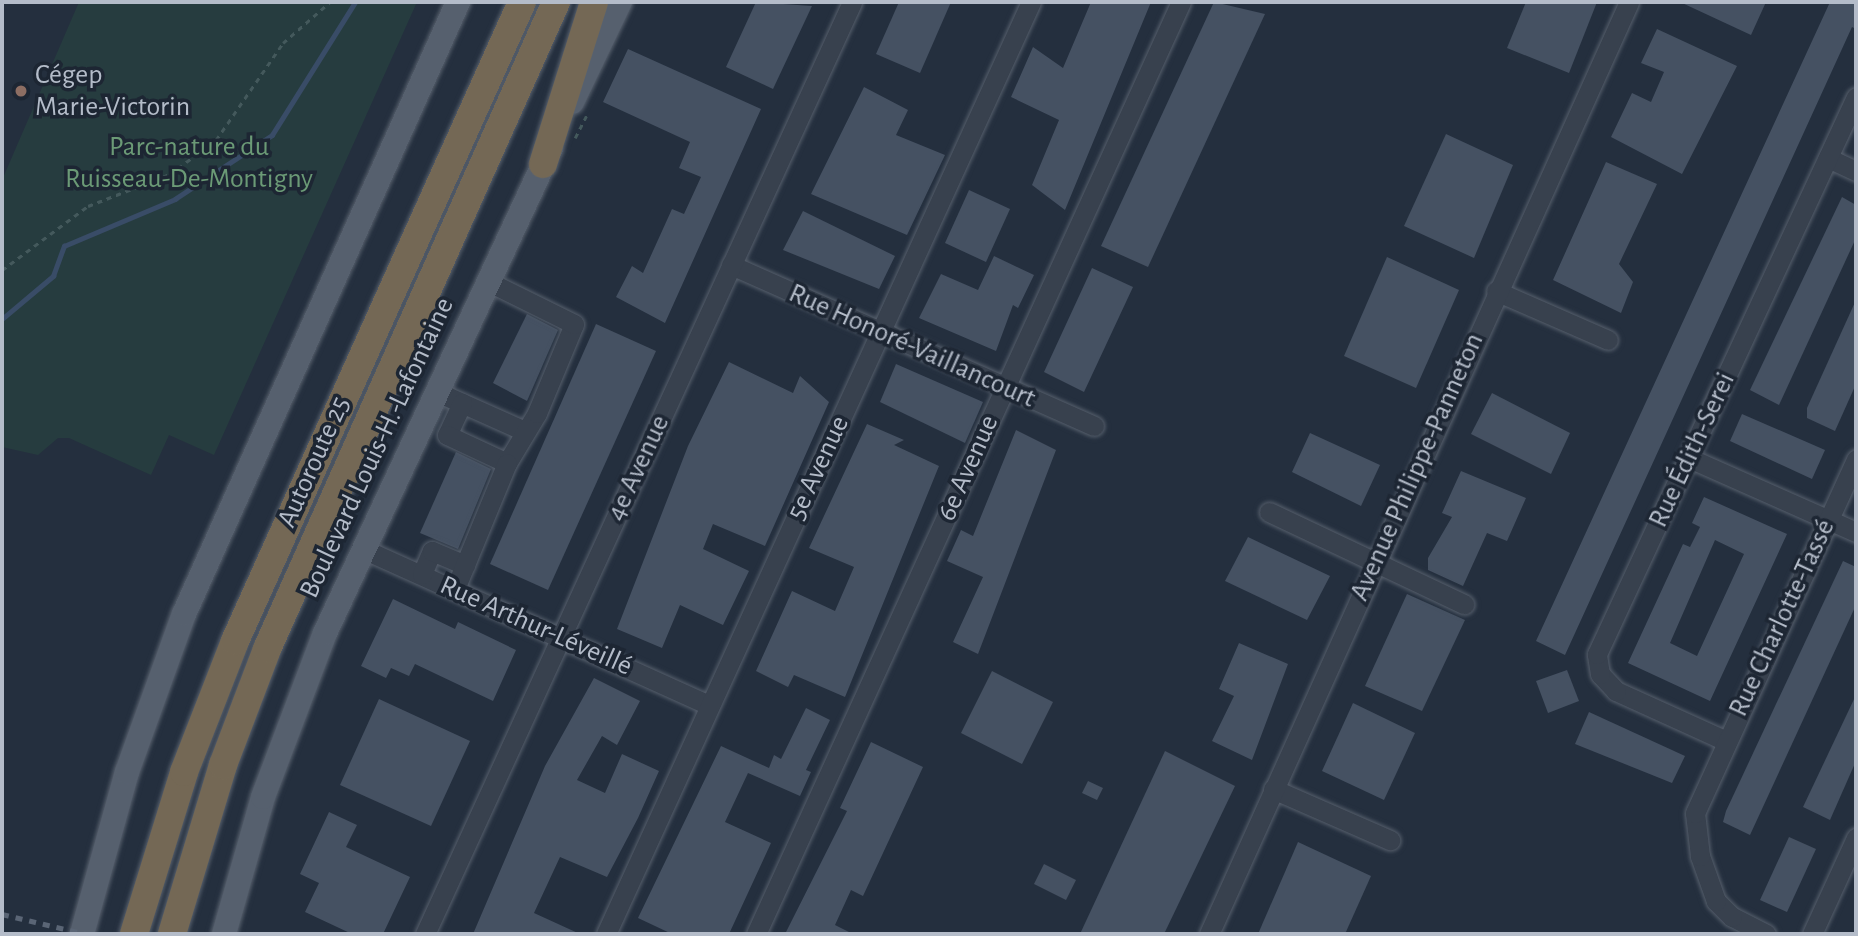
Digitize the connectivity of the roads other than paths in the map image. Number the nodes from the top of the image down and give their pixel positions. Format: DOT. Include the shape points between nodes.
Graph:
graph roads {
  1 [pos="458,2"];
  2 [pos="522,2"];
  3 [pos="556,2"];
  4 [pos="594,2"];
  5 [pos="620,2"];
  6 [pos="852,2"];
  7 [pos="1031,2"];
  8 [pos="1181,2"];
  9 [pos="1629,2"];
  10 [pos="1856,97"];
  11 [pos="1828,158"];
  12 [pos="543,164"];
  13 [pos="1856,171"];
  14 [pos="731,265"];
  15 [pos="488,281"];
  16 [pos="1496,291"];
  17 [pos="881,331"];
  18 [pos="1608,340"];
  19 [pos="1005,387"];
  20 [pos="435,391"];
  21 [pos="462,403"];
  22 [pos="1094,426"];
  23 [pos="522,430"];
  24 [pos="1689,458"];
  25 [pos="1856,458"];
  26 [pos="507,463"];
  27 [pos="1269,512"];
  28 [pos="1829,519"];
  29 [pos="1856,532"];
  30 [pos="361,548"];
  31 [pos="1376,562"];
  32 [pos="465,565"];
  33 [pos="422,574"];
  34 [pos="455,589"];
  35 [pos="1464,604"];
  36 [pos="560,636"];
  37 [pos="709,705"];
  38 [pos="1724,740"];
  39 [pos="1273,789"];
  40 [pos="1856,838"];
  41 [pos="1390,841"];
  42 [pos="82,934"];
  43 [pos="134,934"];
  44 [pos="172,934"];
  45 [pos="224,934"];
  46 [pos="425,934"];
  47 [pos="606,934"];
  48 [pos="756,934"];
  49 [pos="1209,934"];
  50 [pos="1766,934"];
  51 [pos="1812,934"];
  1 -- 42 [label="main road" via="184,614 127,772"];
  2 -- 43 [label="highway, Autoroute 25" via="235,640 184,772"];
  3 -- 44 [label="highway, Autoroute 25" via="267,649 223,765"];
  4 -- 12 [label="highway"];
  5 -- 12 [label="main road, Boulevard Louis-H.-Lafontaine"];
  6 -- 14 [label="street, 4e Avenue"];
  7 -- 17 [label="street, 5e Avenue"];
  8 -- 19 [label="street, 6e Avenue"];
  9 -- 16 [label="street, Avenue Philippe-Panneton"];
  10 -- 11 [label="street, Rue Édith-Serei"];
  11 -- 13 [label="street"];
  11 -- 24 [label="street, Rue Édith-Serei"];
  12 -- 15 [label="main road, Boulevard Louis-H.-Lafontaine"];
  14 -- 17 [label="street, Rue Honoré-Vaillancourt"];
  14 -- 36 [label="street, 4e Avenue"];
  15 -- 20 [label="main road, Boulevard Louis-H.-Lafontaine"];
  15 -- 23 [label="street" via="574,324 537,413"];
  16 -- 18 [label="street"];
  16 -- 31 [label="street, Avenue Philippe-Panneton"];
  17 -- 19 [label="street, Rue Honoré-Vaillancourt"];
  17 -- 37 [label="street, 5e Avenue"];
  19 -- 22 [label="street, Rue Honoré-Vaillancourt"];
  19 -- 48 [label="street, 6e Avenue"];
  20 -- 21 [label="street"];
  20 -- 30 [label="main road, Boulevard Louis-H.-Lafontaine"];
  21 -- 23 [label="street"];
  21 -- 26 [label="street" via="447,435"];
  23 -- 26 [label="street"];
  24 -- 28 [label="street"];
  24 -- 38 [label="street, Rue Édith-Serei" via="1597,654 1597,664 1616,691"];
  25 -- 28 [label="street, Rue Charlotte-Tassé"];
  26 -- 32 [label="street"];
  27 -- 31 [label="street"];
  28 -- 29 [label="street"];
  28 -- 38 [label="street, Rue Charlotte-Tassé"];
  30 -- 33 [label="street, Rue Arthur-Léveillé"];
  30 -- 45 [label="main road, Boulevard Louis-H.-Lafontaine" via="275,764"];
  31 -- 35 [label="street"];
  31 -- 39 [label="street, Avenue Philippe-Panneton"];
  32 -- 33 [label="street" via="432,551"];
  32 -- 34 [label="street"];
  33 -- 34 [label="street, Rue Arthur-Léveillé"];
  34 -- 36 [label="street, Rue Arthur-Léveillé"];
  36 -- 37 [label="street, Rue Arthur-Léveillé"];
  36 -- 46 [label="street, 4e Avenue"];
  37 -- 47 [label="street, 5e Avenue"];
  38 -- 50 [label="street, Rue Charlotte-Tassé" via="1695,813 1700,856 1716,901 1732,917"];
  39 -- 41 [label="street"];
  39 -- 49 [label="street, Avenue Philippe-Panneton"];
  40 -- 51 [label="street"];
}
